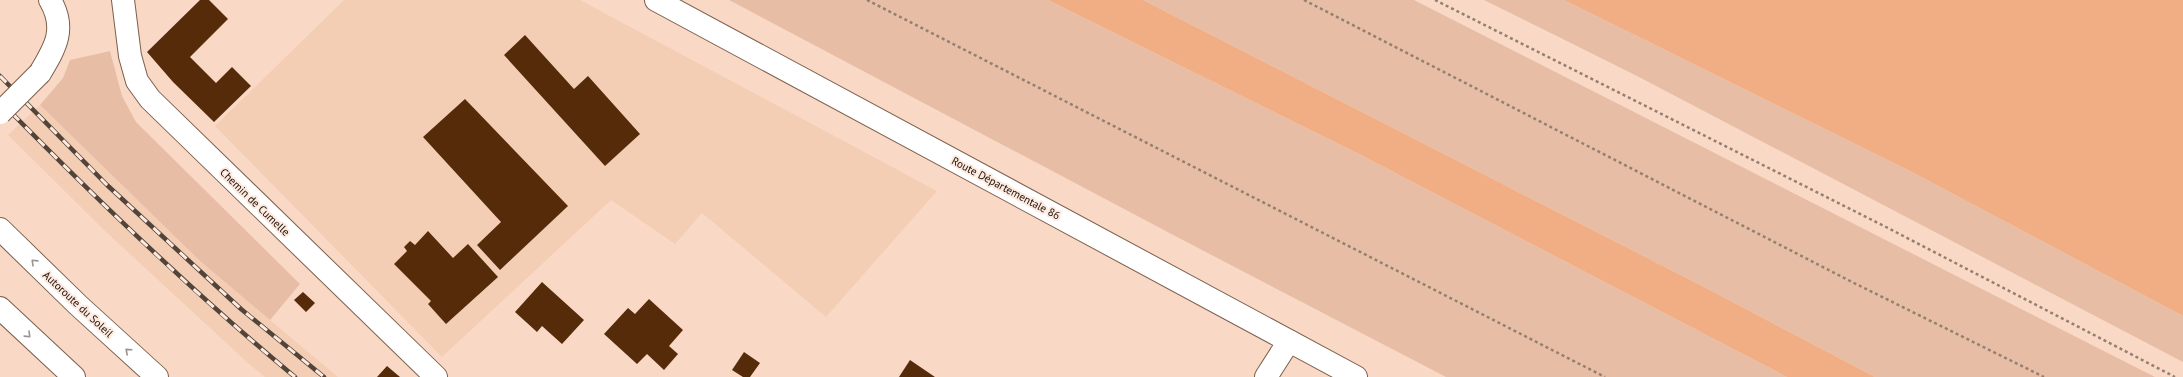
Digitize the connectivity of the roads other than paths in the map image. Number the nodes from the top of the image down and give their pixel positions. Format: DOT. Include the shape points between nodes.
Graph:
graph roads {
  1 [pos="50,0"];
  2 [pos="123,0"];
  3 [pos="656,0"];
  4 [pos="0,113"];
  5 [pos="0,229"];
  6 [pos="0,308"];
  7 [pos="1289,341"];
  8 [pos="74,377"];
  9 [pos="157,377"];
  10 [pos="436,377"];
  11 [pos="1266,377"];
  12 [pos="1356,377"];
  1 -- 4 [label="main road, bridge" via="59,25 56,45 40,73"];
  2 -- 10 [label="main road, Chemin de Cumelle" via="130,56 137,81 150,99"];
  3 -- 7 [label="main road, Route Départementale 86"];
  9 -- 5 [label="main road, Autoroute du Soleil, one-way"];
  6 -- 8 [label="main road, one-way"];
  7 -- 11 [label="main road"];
  7 -- 12 [label="main road, Route Départementale 86"];
}
